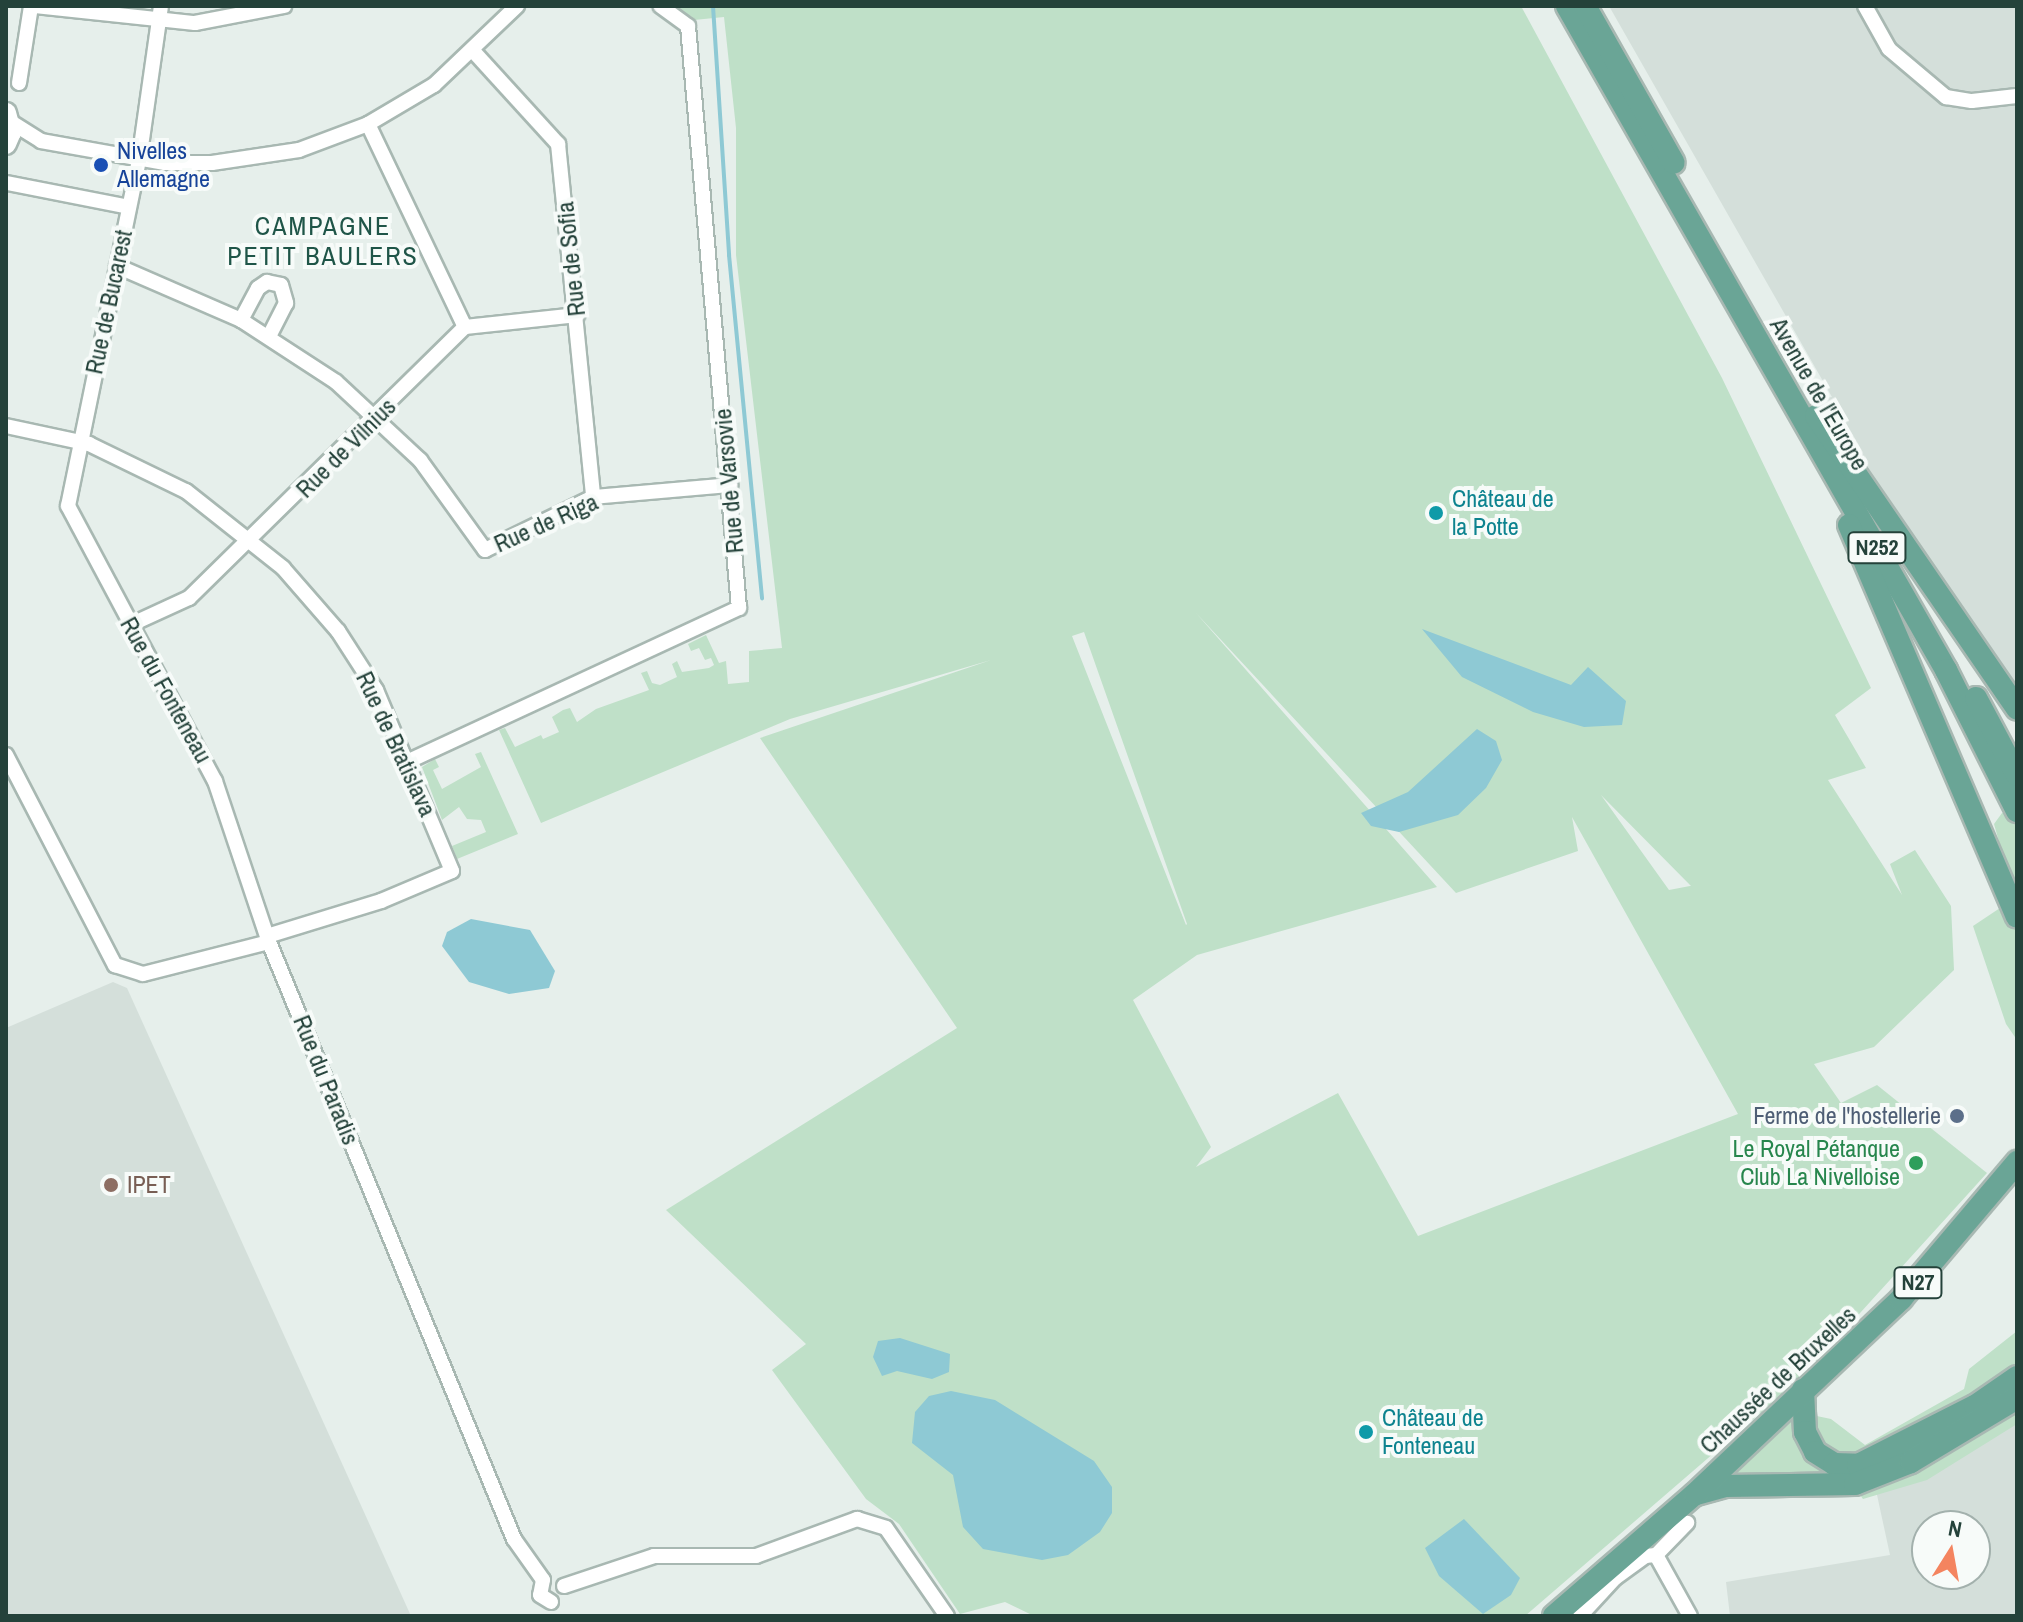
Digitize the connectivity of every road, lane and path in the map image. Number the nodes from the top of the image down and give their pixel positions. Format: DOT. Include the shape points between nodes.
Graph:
graph roads {
  1 [pos="33,6"];
  2 [pos="284,6"];
  3 [pos="517,6"];
  4 [pos="660,6"];
  5 [pos="1567,6"];
  6 [pos="1585,6"];
  7 [pos="1865,6"];
  8 [pos="160,12"];
  9 [pos="474,52"];
  10 [pos="19,83"];
  11 [pos="2017,96"];
  12 [pos="8,118"];
  13 [pos="368,124"];
  14 [pos="41,141"];
  15 [pos="6,146"];
  16 [pos="139,160"];
  17 [pos="7,183"];
  18 [pos="129,207"];
  19 [pos="117,266"];
  20 [pos="1729,288"];
  21 [pos="577,315"];
  22 [pos="241,320"];
  23 [pos="465,327"];
  24 [pos="269,337"];
  25 [pos="1807,401"];
  26 [pos="379,417"];
  27 [pos="6,426"];
  28 [pos="80,443"];
  29 [pos="730,485"];
  30 [pos="593,497"];
  31 [pos="249,537"];
  32 [pos="130,625"];
  33 [pos="2017,709"];
  34 [pos="6,755"];
  35 [pos="409,761"];
  36 [pos="2017,775"];
  37 [pos="2017,811"];
  38 [pos="2017,917"];
  39 [pos="268,939"];
  40 [pos="2017,1162"];
  41 [pos="2017,1377"];
  42 [pos="1803,1390"];
  43 [pos="2017,1398"];
  44 [pos="1695,1494"];
  45 [pos="1676,1520"];
  46 [pos="1656,1555"];
  47 [pos="543,1580"];
  48 [pos="564,1586"];
  49 [pos="551,1609"];
  50 [pos="947,1616"];
  51 [pos="1554,1616"];
  52 [pos="1580,1616"];
  53 [pos="1690,1616"];
  1 -- 8 [label="street"];
  1 -- 10 [label="street"];
  2 -- 8 [label="street" via="195,23"];
  3 -- 9 [label="street"];
  4 -- 29 [label="street, Rue de Varsovie" via="688,26"];
  5 -- 20 [label="main road, Avenue de l'Europe / N252"];
  6 -- 25 [label="main road, Avenue de l'Europe / N252"];
  7 -- 11 [label="street" via="1889,49 1946,97 1972,101"];
  8 -- 16 [label="street, Rue de Bucarest"];
  9 -- 13 [label="street" via="434,85"];
  9 -- 21 [label="street, Rue de Sofia" via="558,144"];
  12 -- 14 [label="street"];
  12 -- 15 [label="main road"];
  13 -- 16 [label="street" via="299,150 260,157 212,163"];
  13 -- 23 [label="street"];
  14 -- 15 [label="street"];
  14 -- 16 [label="street"];
  16 -- 18 [label="street, Rue de Bucarest"];
  17 -- 18 [label="street"];
  18 -- 19 [label="street, Rue de Bucarest"];
  19 -- 22 [label="street"];
  19 -- 28 [label="street, Rue de Bucarest"];
  20 -- 37 [label="main road, Avenue de l'Europe / N252" via="1946,670"];
  20 -- 38 [label="main road" via="1845,516"];
  21 -- 23 [label="street"];
  21 -- 30 [label="street, Rue de Sofia"];
  22 -- 24 [label="street"];
  22 -- 24 [label="street" via="258,288 267,282 281,285 286,303"];
  23 -- 26 [label="street, Rue de Vilnius"];
  24 -- 26 [label="street"];
  25 -- 33 [label="main road"];
  25 -- 36 [label="main road, Avenue de l'Europe / N252"];
  26 -- 30 [label="street, Rue de Riga" via="439,484 485,550"];
  26 -- 31 [label="street, Rue de Vilnius" via="262,531"];
  27 -- 28 [label="street, Rue de Bratislava"];
  28 -- 31 [label="street, Rue de Bratislava" via="173,483"];
  28 -- 32 [label="street, Rue du Fonteneau" via="68,506"];
  29 -- 30 [label="street, Rue de Riga"];
  29 -- 35 [label="street, Rue de Varsovie" via="739,608 735,614"];
  31 -- 32 [label="street, Rue de Vilnius" via="189,598"];
  31 -- 35 [label="street, Rue de Bratislava" via="338,631 376,690"];
  32 -- 39 [label="street, Rue du Fonteneau" via="215,781"];
  34 -- 39 [label="street" via="115,965 143,974"];
  35 -- 39 [label="street, Rue de Bratislava" via="452,871"];
  39 -- 47 [label="street, Rue du Paradis" via="514,1539"];
  40 -- 42 [label="main road, Chaussée de Bruxelles / N27" via="1932,1268"];
  41 -- 42 [label="main road" via="1963,1413 1858,1465 1834,1464 1815,1452 1805,1432"];
  42 -- 44 [label="main road, Chaussée de Bruxelles / N27"];
  43 -- 44 [label="main road" via="1911,1462 1855,1484 1725,1486"];
  44 -- 45 [label="main road, Chaussée de Bruxelles / N27"];
  45 -- 46 [label="street"];
  45 -- 51 [label="main road, Chaussée de Bruxelles / N27"];
  46 -- 52 [label="street" via="1645,1556 1615,1578"];
  46 -- 53 [label="street"];
  47 -- 48 [label="street" via="554,1576"];
  47 -- 49 [label="street, Rue du Paradis" via="540,1595"];
  48 -- 49 [label="street, Rue du Paradis"];
  48 -- 50 [label="street" via="654,1556 756,1556 857,1519 886,1528"];
}
